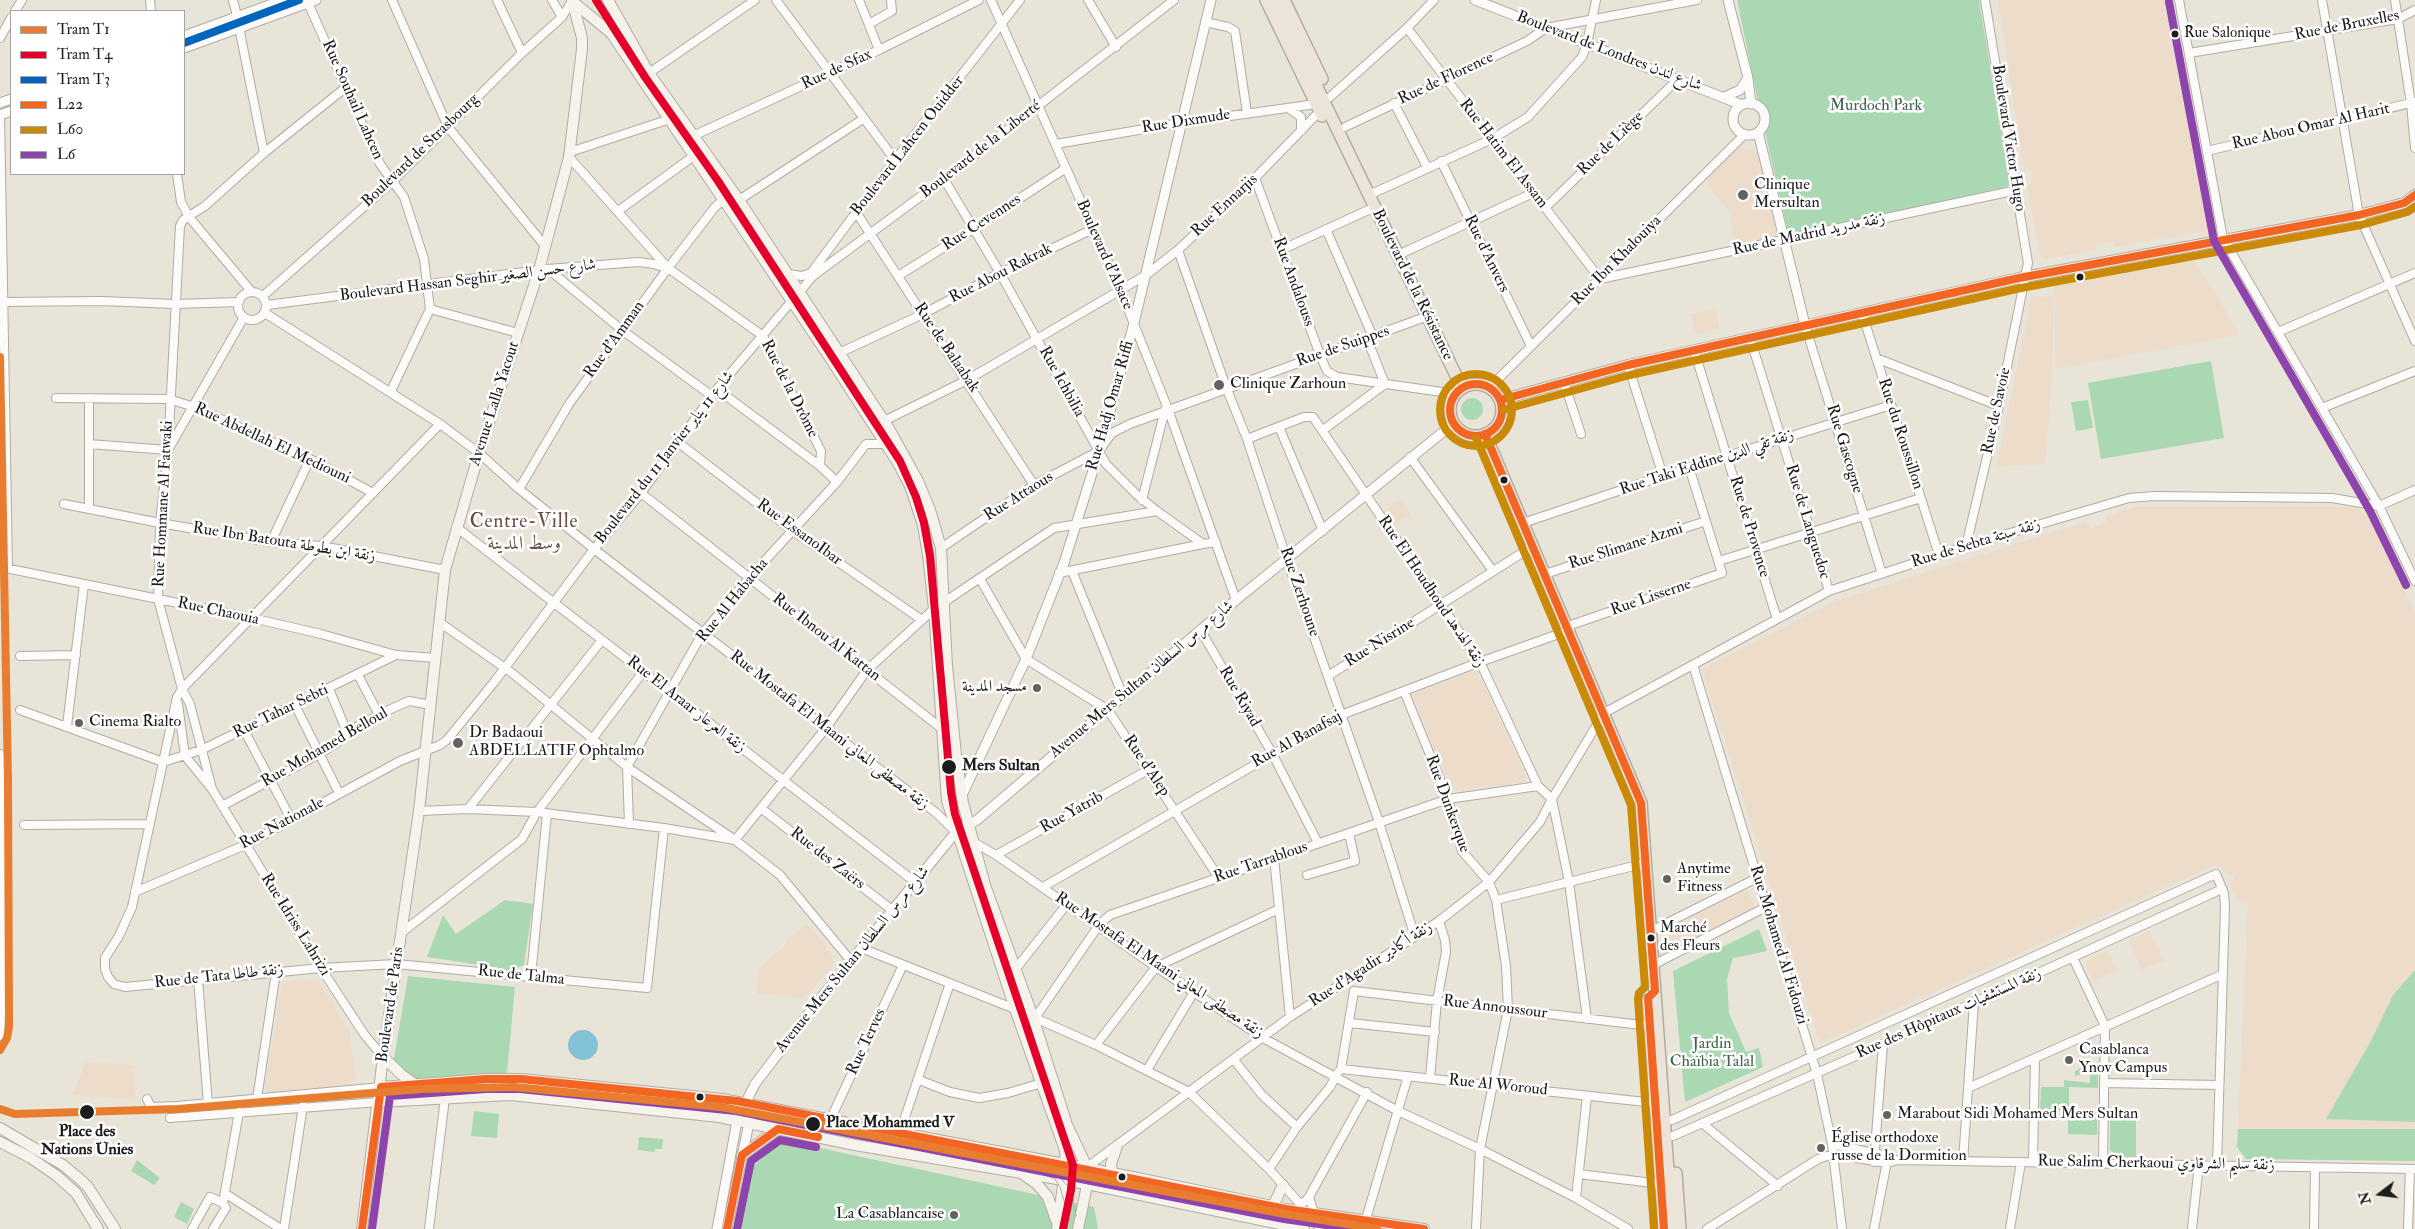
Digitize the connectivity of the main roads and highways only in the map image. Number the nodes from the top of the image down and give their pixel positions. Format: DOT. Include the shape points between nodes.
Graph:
graph roads {
  1 [pos="572,0"];
  2 [pos="608,0"];
  3 [pos="613,0"];
  4 [pos="1266,0"];
  5 [pos="1275,0"];
  6 [pos="1284,0"];
  7 [pos="614,12"];
  8 [pos="1362,181"];
  9 [pos="2415,195"];
  10 [pos="2410,203"];
  11 [pos="833,354"];
  12 [pos="1459,391"];
  13 [pos="1500,400"];
  14 [pos="1485,434"];
  15 [pos="419,812"];
  16 [pos="1655,991"];
  17 [pos="383,1057"];
  18 [pos="415,1084"];
  19 [pos="381,1087"];
  20 [pos="379,1102"];
  21 [pos="0,1128"];
  22 [pos="778,1129"];
  23 [pos="0,1142"];
  24 [pos="1116,1146"];
  25 [pos="742,1155"];
  26 [pos="1066,1164"];
  27 [pos="1086,1168"];
  28 [pos="1013,1172"];
  29 [pos="1112,1174"];
  30 [pos="1064,1180"];
  31 [pos="1087,1184"];
  32 [pos="1283,1185"];
  33 [pos="1273,1206"];
  34 [pos="1672,1228"];
  35 [pos="98,1229"];
  36 [pos="115,1229"];
  37 [pos="362,1229"];
  38 [pos="1057,1229"];
  39 [pos="1078,1229"];
  40 [pos="1304,1229"];
  41 [pos="1424,1229"];
  1 -- 11 [label="main road" via="611,33 792,303"];
  1 -- 15 [label="main road, Avenue Lalla Yacout" via="582,48 569,154 545,246 543,270 479,453 445,570"];
  2 -- 7 [label="main road"];
  3 -- 7 [label="main road"];
  4 -- 8 [label="main road, Boulevard de la Résistance" via="1352,177"];
  5 -- 8 [label="main road"];
  6 -- 8 [label="main road, Boulevard de la Résistance" via="1365,170"];
  7 -- 11 [label="main road" via="649,73 788,274"];
  8 -- 12 [label="main road, Boulevard de la Résistance" via="1428,316"];
  9 -- 10 [label="main road"];
  10 -- 13 [label="main road" via="2027,276 1628,365"];
  11 -- 26 [label="main road" via="898,463 910,486 923,525 934,609 947,800 1062,1142"];
  11 -- 27 [label="main road" via="884,421 918,481 930,510 941,548 951,715 968,826 1015,972 1034,1017 1067,1125"];
  12 -- 13 [label="main road" via="1476,384 1489,388"];
  12 -- 14 [label="main road" via="1450,408 1454,423 1467,434"];
  13 -- 14 [label="main road" via="1500,418"];
  14 -- 16 [label="main road" via="1641,803"];
  15 -- 17 [label="main road, Boulevard de Paris"];
  16 -- 34 [label="main road"];
  16 -- 34 [label="main road" via="1648,998 1655,1103 1661,1184"];
  16 -- 34 [label="main road" via="1663,996 1674,1136"];
  17 -- 18 [label="main road"];
  17 -- 19 [label="main road, Boulevard de Paris"];
  18 -- 19 [label="main road"];
  18 -- 26 [label="main road" via="522,1079 746,1102"];
  19 -- 20 [label="main road, Boulevard de Paris"];
  20 -- 22 [label="main road" via="516,1096 737,1121"];
  20 -- 37 [label="main road, Boulevard de Paris"];
  21 -- 36 [label="main road" via="63,1165 81,1180"];
  22 -- 25 [label="main road"];
  22 -- 28 [label="main road"];
  23 -- 35 [label="main road" via="57,1176 76,1193"];
  24 -- 29 [label="main road"];
  26 -- 27 [label="main road"];
  26 -- 30 [label="main road"];
  27 -- 29 [label="main road"];
  27 -- 31 [label="main road"];
  28 -- 30 [label="main road"];
  28 -- 38 [label="main road" via="1028,1177 1044,1191 1056,1215"];
  29 -- 33 [label="main road"];
  30 -- 31 [label="main road"];
  30 -- 38 [label="main road"];
  31 -- 39 [label="main road"];
  31 -- 40 [label="main road"];
  32 -- 33 [label="main road"];
  33 -- 41 [label="main road"];
}
